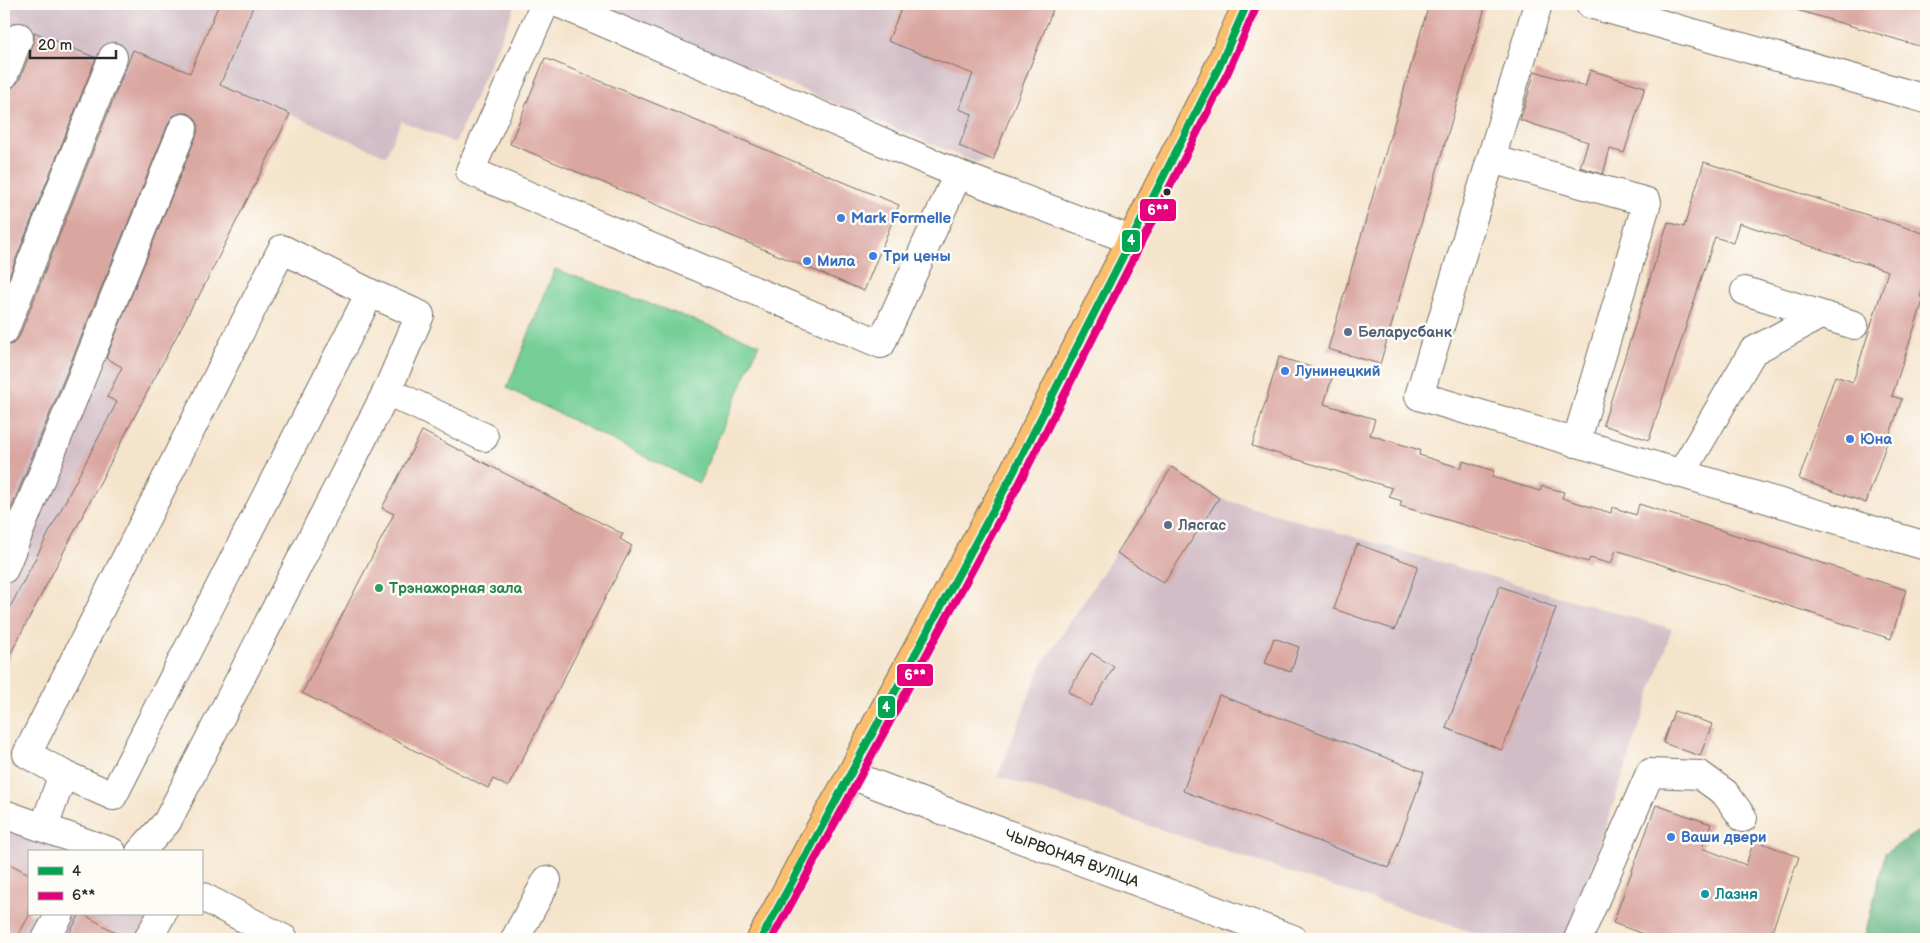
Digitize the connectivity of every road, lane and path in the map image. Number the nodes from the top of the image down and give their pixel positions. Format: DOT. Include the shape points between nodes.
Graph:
graph roads {
  1 [pos="545,4"];
  2 [pos="560,4"];
  3 [pos="1247,4"];
  4 [pos="1538,4"];
  5 [pos="1590,4"];
  6 [pos="19,37"];
  7 [pos="113,57"];
  8 [pos="4,75"];
  9 [pos="1926,99"];
  10 [pos="183,128"];
  11 [pos="1491,159"];
  12 [pos="958,174"];
  13 [pos="1131,240"];
  14 [pos="1745,291"];
  15 [pos="370,293"];
  16 [pos="1820,315"];
  17 [pos="1854,325"];
  18 [pos="4,331"];
  19 [pos="387,391"];
  20 [pos="484,436"];
  21 [pos="1576,443"];
  22 [pos="1681,474"];
  23 [pos="1926,546"];
  24 [pos="4,569"];
  25 [pos="63,774"];
  26 [pos="851,775"];
  27 [pos="4,815"];
  28 [pos="1743,818"];
  29 [pos="44,827"];
  30 [pos="101,850"];
  31 [pos="142,850"];
  32 [pos="547,880"];
  33 [pos="202,897"];
  34 [pos="59,916"];
  35 [pos="161,916"];
  36 [pos="46,939"];
  37 [pos="148,939"];
  38 [pos="284,939"];
  39 [pos="515,939"];
  40 [pos="761,939"];
  41 [pos="1293,939"];
  42 [pos="1578,939"];
  1 -- 12 [label="street" via="470,171 881,344"];
  2 -- 12 [label="street"];
  3 -- 13 [label="main road" via="1219,67"];
  4 -- 11 [label="street"];
  5 -- 9 [label="street"];
  6 -- 8 [label="street"];
  7 -- 18 [label="street"];
  10 -- 24 [label="street"];
  11 -- 21 [label="street" via="1418,396"];
  11 -- 21 [label="street" via="1647,202"];
  12 -- 13 [label="street"];
  13 -- 26 [label="main road" via="1010,479"];
  14 -- 16 [label="street"];
  15 -- 19 [label="street" via="420,315"];
  15 -- 25 [label="street" via="113,796"];
  15 -- 25 [label="street" via="282,249 27,754"];
  16 -- 17 [label="street"];
  16 -- 22 [label="street" via="1753,351"];
  19 -- 20 [label="street"];
  19 -- 31 [label="street" via="167,822"];
  21 -- 22 [label="street"];
  22 -- 23 [label="street"];
  25 -- 29 [label="street"];
  26 -- 40 [label="main road"];
  26 -- 41 [label="street, ЧЫРВОНАЯ ВУЛІЦА"];
  27 -- 29 [label="street"];
  28 -- 42 [label="street" via="1725,793 1700,775 1650,773"];
  29 -- 30 [label="street"];
  32 -- 39 [label="street"];
  33 -- 38 [label="street"];
  34 -- 36 [label="street"];
  35 -- 37 [label="street"];
}
